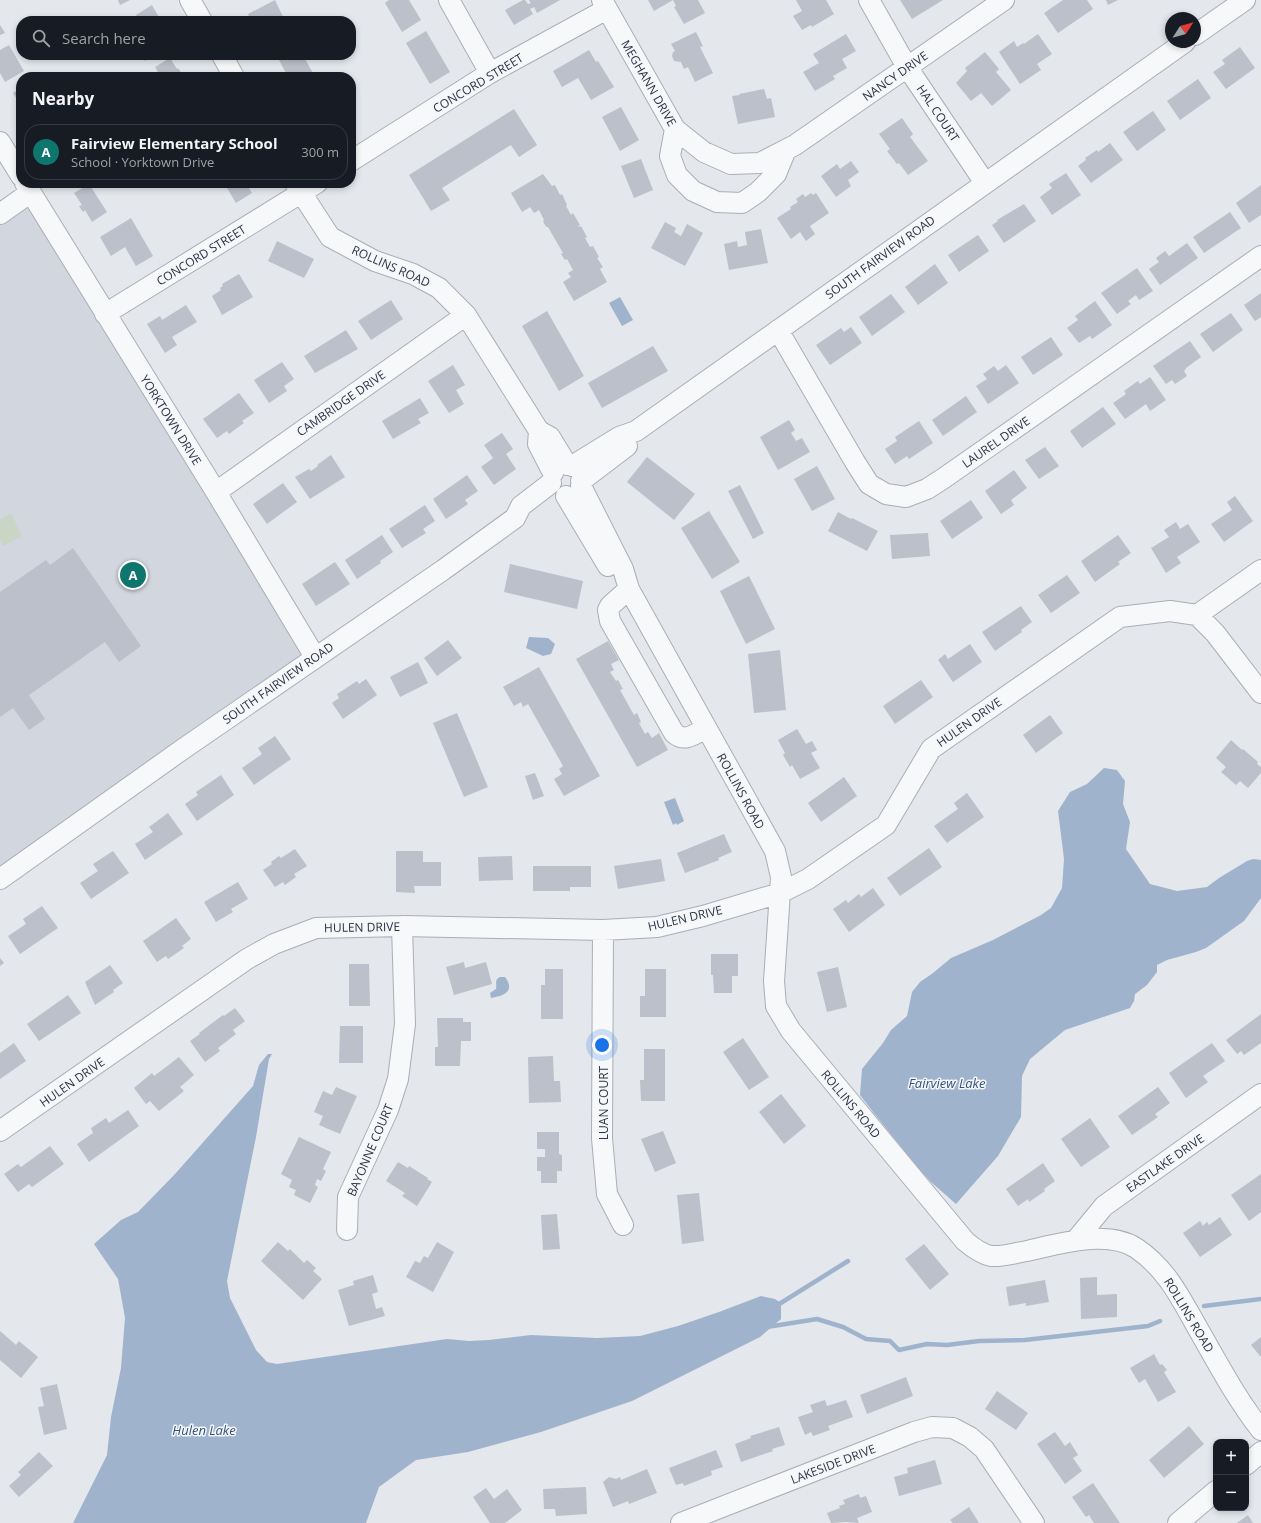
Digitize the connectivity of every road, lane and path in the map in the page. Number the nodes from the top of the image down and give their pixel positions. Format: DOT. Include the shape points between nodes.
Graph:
graph roads {
  1 [pos="190,0"];
  2 [pos="449,0"];
  3 [pos="869,0"];
  4 [pos="1004,0"];
  5 [pos="1245,0"];
  6 [pos="604,4"];
  7 [pos="199,16"];
  8 [pos="1201,31"];
  9 [pos="1176,48"];
  10 [pos="225,60"];
  11 [pos="907,68"];
  12 [pos="231,72"];
  13 [pos="490,73"];
  14 [pos="675,129"];
  15 [pos="0,142"];
  16 [pos="785,152"];
  17 [pos="356,158"];
  18 [pos="732,164"];
  19 [pos="16,168"];
  20 [pos="985,183"];
  21 [pos="23,188"];
  22 [pos="28,188"];
  23 [pos="301,188"];
  24 [pos="305,188"];
  25 [pos="0,214"];
  26 [pos="1261,256"];
  27 [pos="105,314"];
  28 [pos="466,315"];
  29 [pos="778,330"];
  30 [pos="567,481"];
  31 [pos="216,492"];
  32 [pos="1261,570"];
  33 [pos="629,589"];
  34 [pos="1197,615"];
  35 [pos="315,658"];
  36 [pos="1261,694"];
  37 [pos="706,728"];
  38 [pos="0,879"];
  39 [pos="780,893"];
  40 [pos="402,926"];
  41 [pos="603,930"];
  42 [pos="1261,1094"];
  43 [pos="0,1131"];
  44 [pos="623,1225"];
  45 [pos="347,1230"];
  46 [pos="1076,1240"];
  47 [pos="1261,1430"];
  48 [pos="1261,1452"];
  49 [pos="1249,1462"];
  50 [pos="1213,1493"];
  51 [pos="681,1523"];
  52 [pos="1034,1523"];
  53 [pos="1178,1523"];
  1 -- 7 [label="street"];
  2 -- 13 [label="street"];
  3 -- 11 [label="street, HAL COURT"];
  4 -- 11 [label="street, NANCY DRIVE"];
  5 -- 8 [label="street"];
  6 -- 13 [label="street, CONCORD STREET"];
  6 -- 14 [label="street, MEGHANN DRIVE"];
  9 -- 20 [label="street, SOUTH FAIRVIEW ROAD"];
  10 -- 12 [label="street"];
  11 -- 16 [label="street, NANCY DRIVE"];
  11 -- 20 [label="street, HAL COURT"];
  13 -- 17 [label="street, CONCORD STREET"];
  14 -- 16 [label="street" via="670,156 677,175 694,191 717,202 742,203 758,192 776,174"];
  14 -- 18 [label="street, MEGHANN DRIVE" via="704,152"];
  15 -- 19 [label="street, YORKTOWN DRIVE"];
  16 -- 18 [label="street, NANCY DRIVE" via="760,163"];
  20 -- 29 [label="street, SOUTH FAIRVIEW ROAD"];
  21 -- 25 [label="street"];
  22 -- 27 [label="street, YORKTOWN DRIVE"];
  23 -- 27 [label="street, CONCORD STREET"];
  24 -- 28 [label="street, ROLLINS ROAD" via="330,237 439,288"];
  26 -- 29 [label="street, LAUREL DRIVE" via="944,478 927,489 906,497 886,494 869,484"];
  27 -- 31 [label="street, YORKTOWN DRIVE"];
  28 -- 30 [label="street, ROLLINS ROAD" via="539,431 550,437"];
  28 -- 31 [label="street, CAMBRIDGE DRIVE"];
  29 -- 30 [label="street, SOUTH FAIRVIEW ROAD" via="636,431 630,444"];
  30 -- 33 [label="street, ROLLINS ROAD" via="623,569"];
  30 -- 35 [label="street, SOUTH FAIRVIEW ROAD" via="521,506 515,518"];
  31 -- 35 [label="street, YORKTOWN DRIVE"];
  32 -- 34 [label="street"];
  33 -- 37 [label="street, ROLLINS ROAD"];
  33 -- 37 [label="street" via="608,610 614,627 674,733 678,737 686,738"];
  34 -- 36 [label="street" via="1215,633"];
  34 -- 39 [label="street, HULEN DRIVE" via="1170,611 1120,617 931,749 886,825 808,879"];
  35 -- 38 [label="street, SOUTH FAIRVIEW ROAD"];
  37 -- 39 [label="street, ROLLINS ROAD" via="775,851"];
  39 -- 41 [label="street, HULEN DRIVE" via="657,927"];
  39 -- 46 [label="street, ROLLINS ROAD" via="774,981 776,1006 791,1031 965,1241 990,1256"];
  40 -- 41 [label="street, HULEN DRIVE"];
  40 -- 43 [label="street, HULEN DRIVE" via="316,928 274,944 247,959"];
  40 -- 45 [label="street, BAYONNE COURT" via="404,1024 398,1079 388,1110 348,1197"];
  41 -- 44 [label="street, LUAN COURT" via="602,1138 607,1194"];
  42 -- 46 [label="street, EASTLAKE DRIVE" via="1104,1206"];
  46 -- 47 [label="street, ROLLINS ROAD" via="1111,1239 1135,1247 1154,1262 1170,1280 1243,1407"];
  48 -- 49 [label="street"];
  50 -- 53 [label="street"];
  51 -- 52 [label="street, LAKESIDE DRIVE" via="932,1427 953,1428 970,1437 984,1449"];
}
